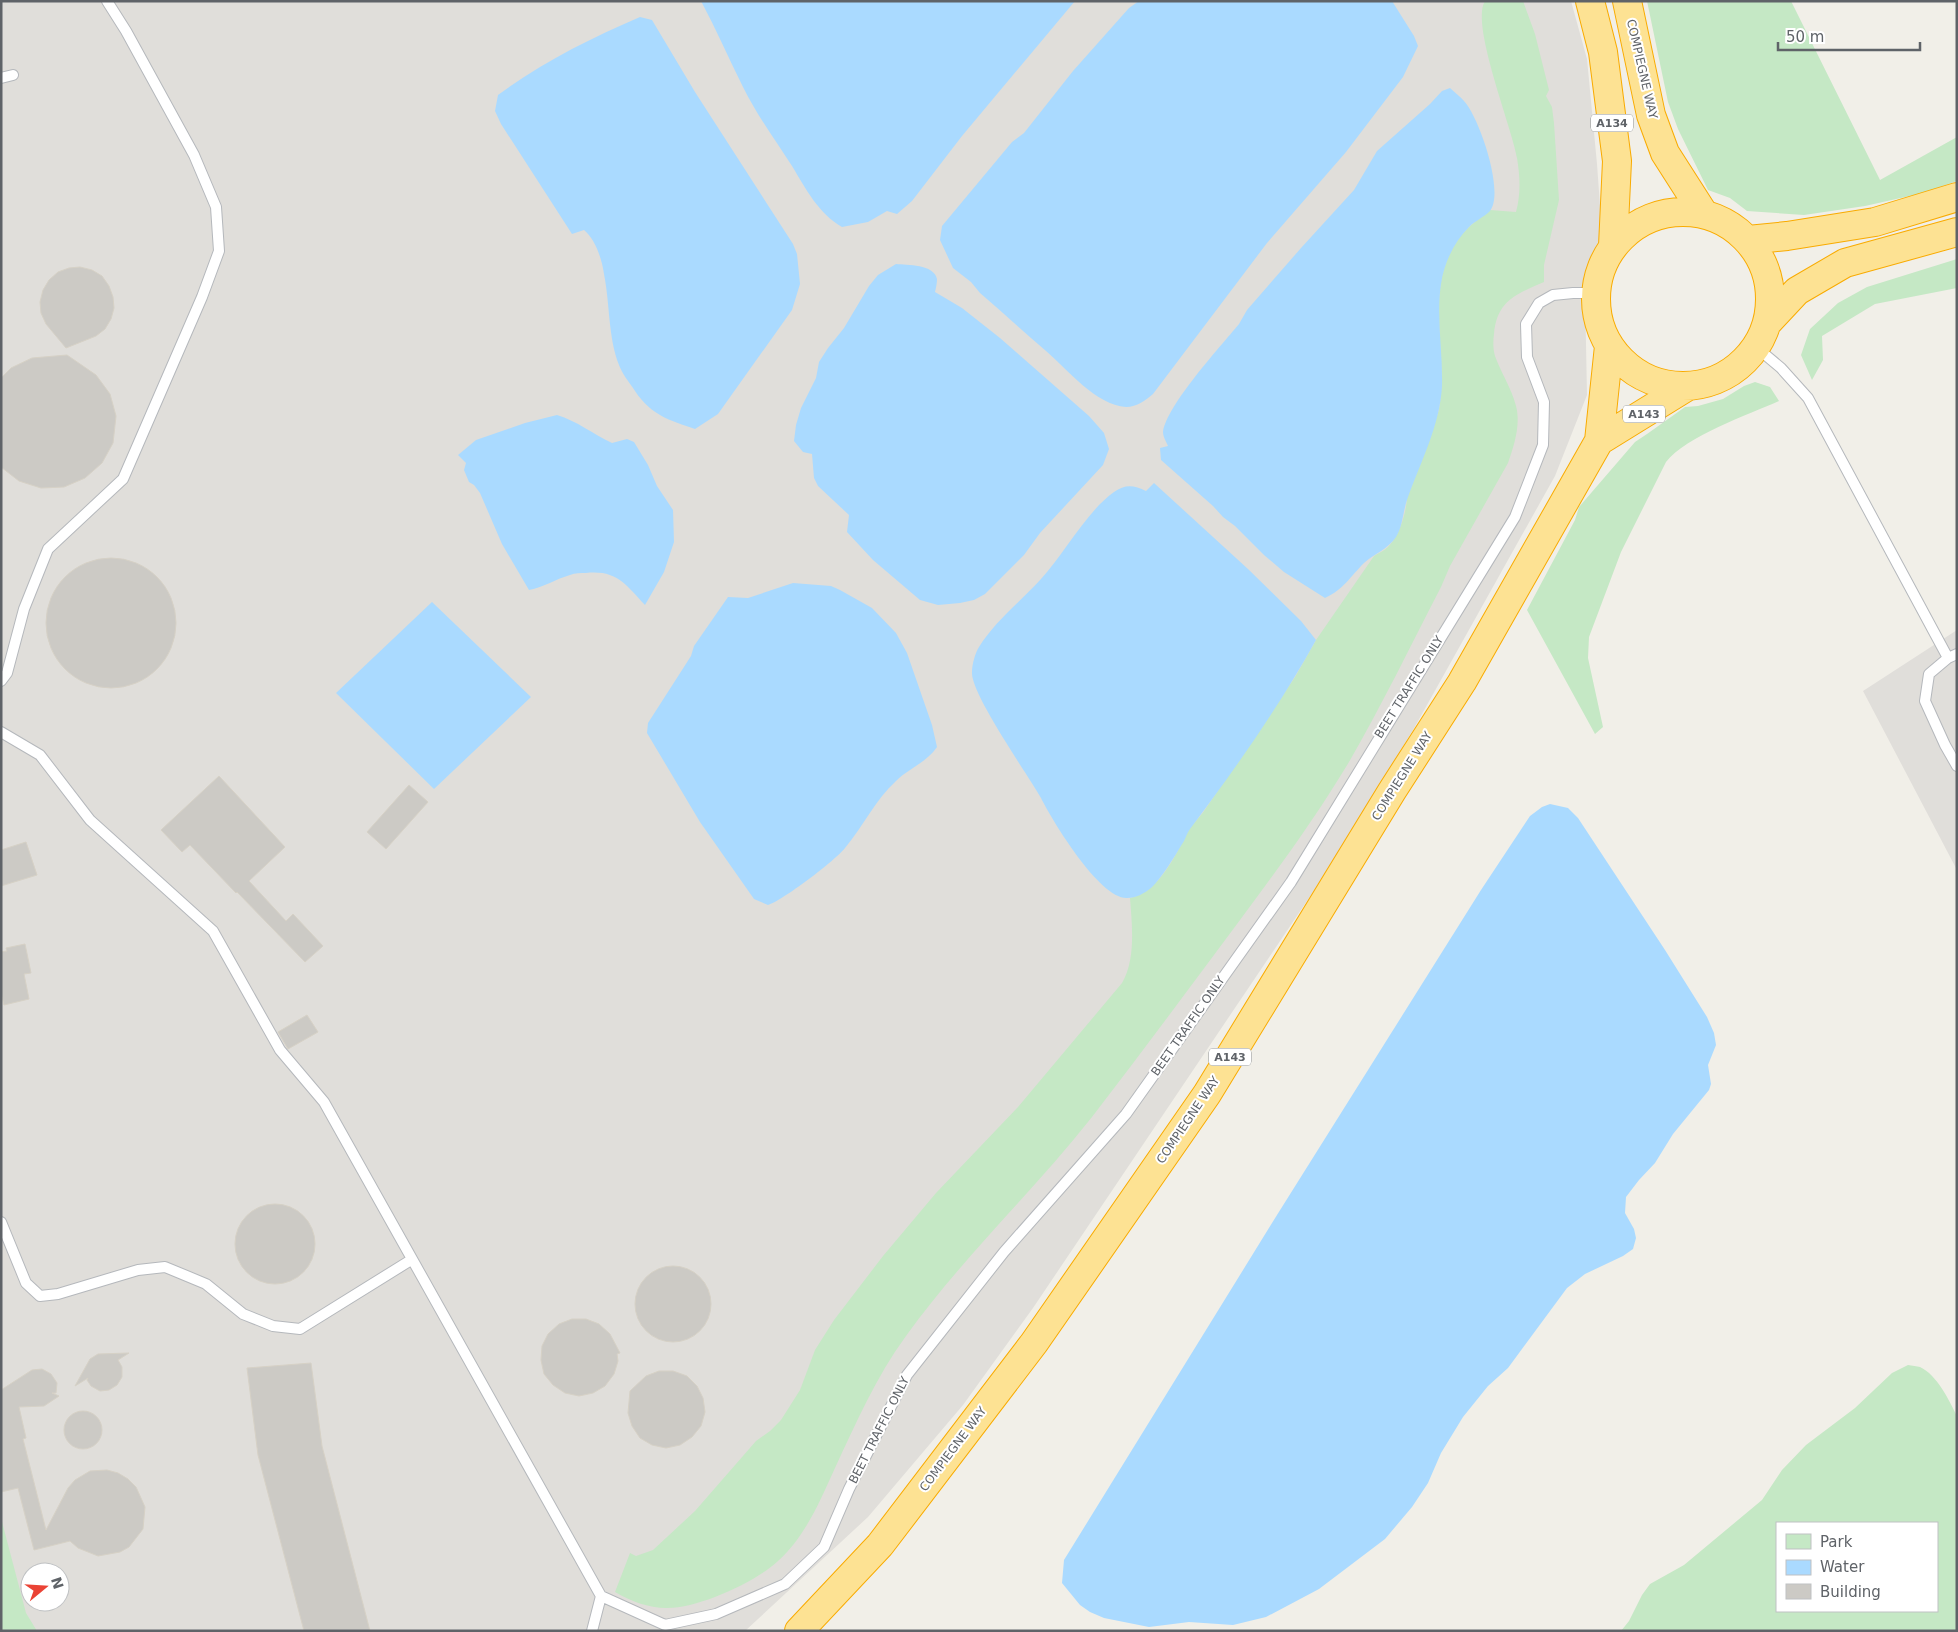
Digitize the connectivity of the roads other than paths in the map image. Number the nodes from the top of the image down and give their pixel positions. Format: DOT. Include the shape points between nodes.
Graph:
graph roads {
  1 [pos="107,1"];
  2 [pos="1590,1"];
  3 [pos="1627,1"];
  4 [pos="13,74"];
  5 [pos="1,78"];
  6 [pos="1957,197"];
  7 [pos="1704,214"];
  8 [pos="1957,232"];
  9 [pos="1748,240"];
  10 [pos="1613,246"];
  11 [pos="1596,293"];
  12 [pos="1768,323"];
  13 [pos="1609,346"];
  14 [pos="1756,347"];
  15 [pos="1688,386"];
  16 [pos="1599,441"];
  17 [pos="1952,656"];
  18 [pos="1,680"];
  19 [pos="1,732"];
  20 [pos="1957,766"];
  21 [pos="1,1222"];
  22 [pos="411,1260"];
  23 [pos="601,1596"];
  24 [pos="592,1631"];
  25 [pos="799,1631"];
  1 -- 18 [label="lane" via="194,154 216,207 220,251 123,479 48,548 24,609 7,673"];
  2 -- 10 [label="highway, A134" via="1603,52 1617,161"];
  3 -- 7 [label="highway, COMPIEGNE WAY / A134" via="1651,115 1665,154"];
  4 -- 5 [label="lane"];
  6 -- 9 [label="highway" via="1875,222"];
  7 -- 9 [label="highway" via="1728,224"];
  7 -- 10 [label="highway" via="1678,212 1654,216 1631,228"];
  8 -- 12 [label="highway" via="1845,263 1798,292"];
  9 -- 12 [label="highway" via="1764,264 1770,293"];
  10 -- 11 [label="highway" via="1601,268"];
  11 -- 13 [label="highway" via="1598,321"];
  11 -- 23 [label="lane, BEET TRAFFIC ONLY" via="1553,295 1538,303 1526,324 1527,357 1544,402 1543,445 1514,517 1290,882 1126,1114 1004,1252 907,1375 849,1489 824,1547 785,1584 716,1614 665,1625"];
  12 -- 14 [label="highway"];
  13 -- 15 [label="highway" via="1624,364 1643,377 1665,385"];
  13 -- 16 [label="highway, COMPIEGNE WAY / A143"];
  14 -- 15 [label="highway" via="1738,368 1714,381"];
  14 -- 17 [label="lane" via="1781,368 1808,398"];
  15 -- 16 [label="highway, COMPIEGNE WAY / A143"];
  16 -- 25 [label="highway, COMPIEGNE WAY / A143" via="1462,682 1207,1094 1016,1366 880,1544"];
  17 -- 20 [label="lane" via="1929,674 1925,702"];
  19 -- 22 [label="lane" via="40,755 90,820 213,931 280,1050 324,1102"];
  21 -- 22 [label="lane" via="26,1283 40,1296 58,1294 138,1270 165,1267 206,1284 243,1314 273,1326 300,1329"];
  22 -- 23 [label="lane"];
  23 -- 24 [label="lane"];
}
